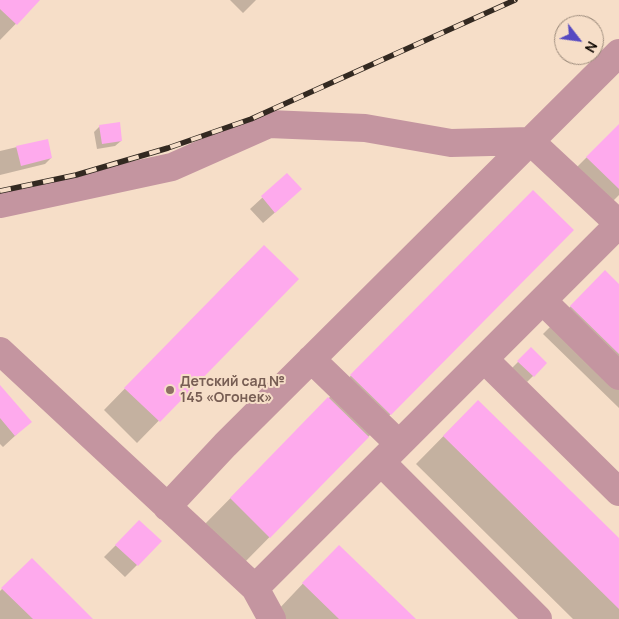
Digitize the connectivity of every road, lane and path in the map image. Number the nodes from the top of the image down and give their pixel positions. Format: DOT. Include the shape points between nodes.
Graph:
graph roads {
  1 [pos="619,53"];
  2 [pos="530,141"];
  3 [pos="0,204"];
  4 [pos="619,224"];
  5 [pos="543,301"];
  6 [pos="0,350"];
  7 [pos="311,359"];
  8 [pos="484,359"];
  9 [pos="619,376"];
  10 [pos="390,453"];
  11 [pos="619,492"];
  12 [pos="168,507"];
  13 [pos="255,588"];
  14 [pos="272,619"];
  15 [pos="538,619"];
  1 -- 2 [label="lane"];
  2 -- 3 [label="lane" via="451,143 365,128 269,124 172,167"];
  2 -- 4 [label="lane"];
  2 -- 7 [label="lane"];
  4 -- 5 [label="lane"];
  5 -- 8 [label="lane"];
  5 -- 9 [label="lane"];
  6 -- 12 [label="lane"];
  7 -- 10 [label="lane"];
  7 -- 12 [label="lane"];
  8 -- 10 [label="lane"];
  8 -- 11 [label="lane"];
  10 -- 13 [label="lane"];
  10 -- 15 [label="lane"];
  12 -- 13 [label="lane"];
  13 -- 14 [label="lane"];
}
